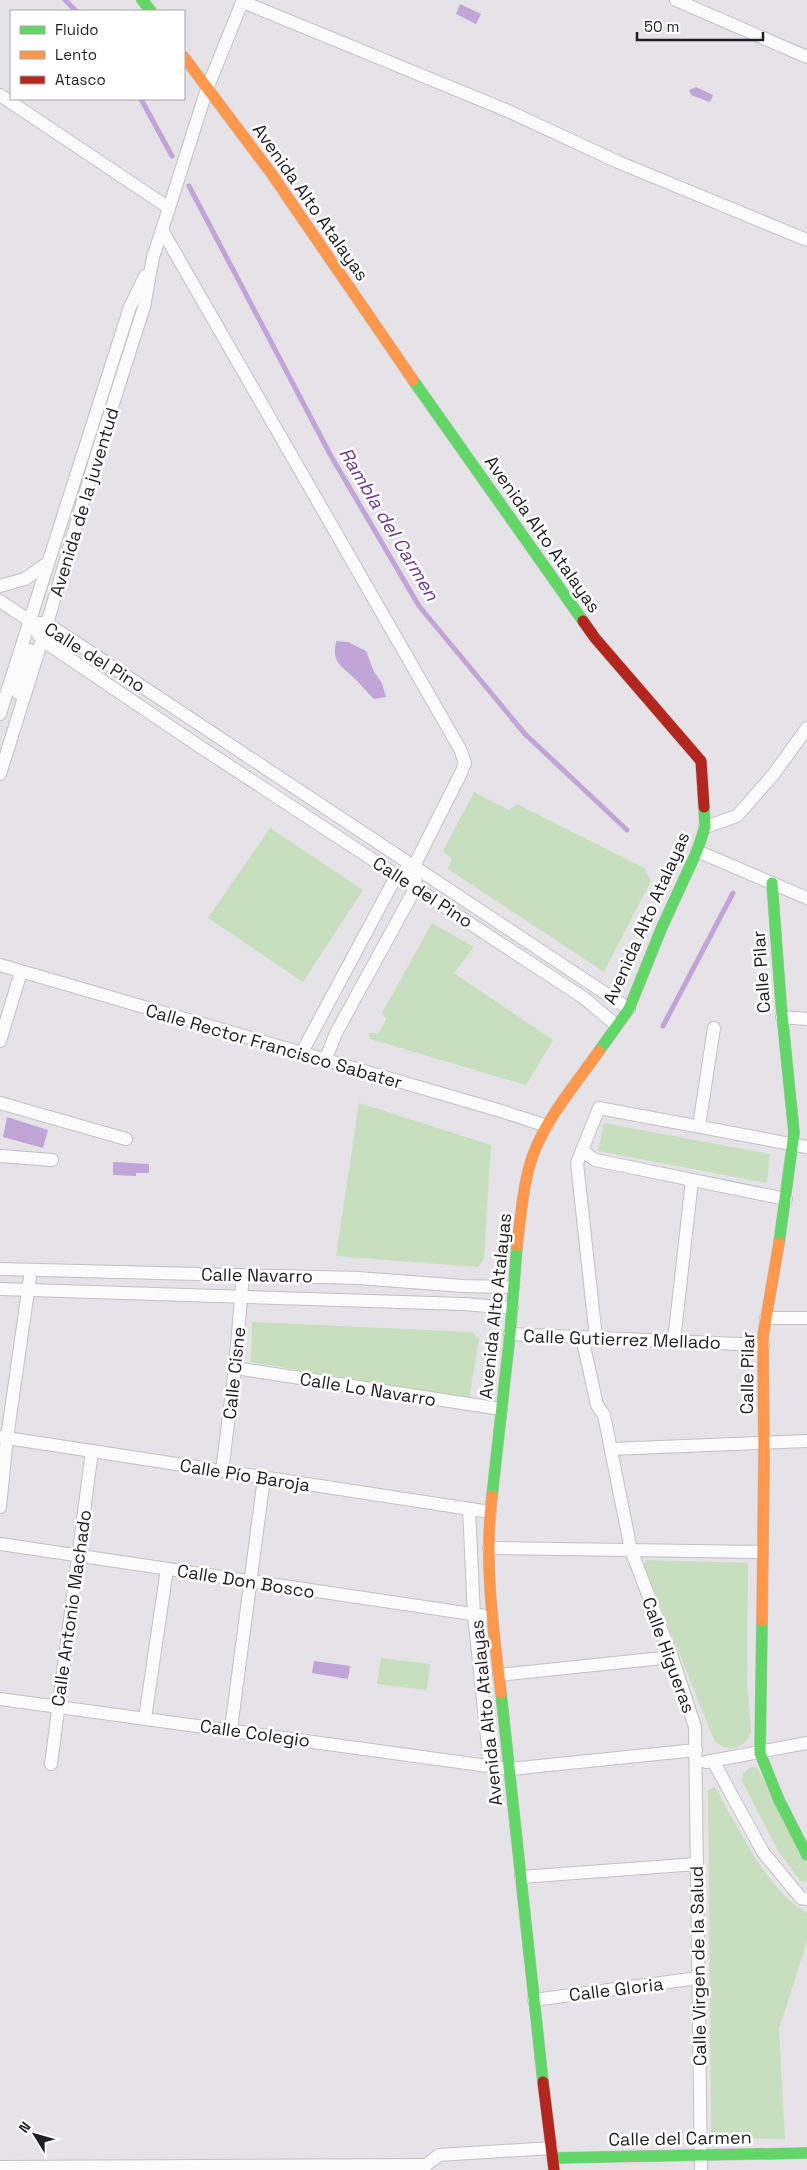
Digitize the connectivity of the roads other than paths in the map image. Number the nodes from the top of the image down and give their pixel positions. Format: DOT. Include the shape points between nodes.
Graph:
graph roads {
  1 [pos="142,0"];
  2 [pos="676,0"];
  3 [pos="243,1"];
  4 [pos="150,10"];
  5 [pos="807,57"];
  6 [pos="185,58"];
  7 [pos="207,89"];
  8 [pos="0,95"];
  9 [pos="169,208"];
  10 [pos="162,230"];
  11 [pos="807,240"];
  12 [pos="153,258"];
  13 [pos="96,457"];
  14 [pos="49,562"];
  15 [pos="0,586"];
  16 [pos="0,601"];
  17 [pos="30,621"];
  18 [pos="48,624"];
  19 [pos="42,640"];
  20 [pos="0,714"];
  21 [pos="807,728"];
  22 [pos="7,752"];
  23 [pos="0,774"];
  24 [pos="705,827"];
  25 [pos="697,851"];
  26 [pos="414,866"];
  27 [pos="398,875"];
  28 [pos="772,883"];
  29 [pos="416,887"];
  30 [pos="807,898"];
  31 [pos="0,965"];
  32 [pos="21,972"];
  33 [pos="629,1009"];
  34 [pos="782,1017"];
  35 [pos="807,1020"];
  36 [pos="616,1025"];
  37 [pos="714,1028"];
  38 [pos="0,1040"];
  39 [pos="301,1054"];
  40 [pos="325,1061"];
  41 [pos="0,1103"];
  42 [pos="547,1126"];
  43 [pos="699,1126"];
  44 [pos="126,1139"];
  45 [pos="792,1143"];
  46 [pos="807,1146"];
  47 [pos="582,1150"];
  48 [pos="0,1156"];
  49 [pos="52,1160"];
  50 [pos="692,1180"];
  51 [pos="786,1199"];
  52 [pos="0,1269"];
  53 [pos="31,1270"];
  54 [pos="243,1275"];
  55 [pos="513,1287"];
  56 [pos="0,1289"];
  57 [pos="28,1289"];
  58 [pos="241,1297"];
  59 [pos="512,1308"];
  60 [pos="766,1318"];
  61 [pos="807,1318"];
  62 [pos="510,1334"];
  63 [pos="582,1337"];
  64 [pos="596,1338"];
  65 [pos="674,1341"];
  66 [pos="763,1345"];
  67 [pos="235,1368"];
  68 [pos="501,1409"];
  69 [pos="4,1437"];
  70 [pos="807,1441"];
  71 [pos="764,1442"];
  72 [pos="611,1449"];
  73 [pos="92,1451"];
  74 [pos="222,1471"];
  75 [pos="264,1478"];
  76 [pos="0,1507"];
  77 [pos="469,1509"];
  78 [pos="490,1512"];
  79 [pos="0,1544"];
  80 [pos="489,1548"];
  81 [pos="631,1550"];
  82 [pos="762,1552"];
  83 [pos="78,1556"];
  84 [pos="167,1569"];
  85 [pos="251,1581"];
  86 [pos="474,1615"];
  87 [pos="492,1618"];
  88 [pos="672,1657"];
  89 [pos="499,1675"];
  90 [pos="0,1699"];
  91 [pos="58,1706"];
  92 [pos="145,1718"];
  93 [pos="231,1730"];
  94 [pos="807,1743"];
  95 [pos="760,1753"];
  96 [pos="696,1756"];
  97 [pos="713,1761"];
  98 [pos="51,1764"];
  99 [pos="490,1766"];
  100 [pos="510,1769"];
  101 [pos="807,1856"];
  102 [pos="697,1864"];
  103 [pos="521,1877"];
  104 [pos="807,1899"];
  105 [pos="698,1978"];
  106 [pos="534,2000"];
  107 [pos="552,2153"];
  108 [pos="807,2153"];
  109 [pos="701,2155"];
  110 [pos="0,2167"];
  111 [pos="426,2168"];
  112 [pos="554,2170"];
  113 [pos="701,2170"];
  1 -- 4 [label="main road"];
  2 -- 5 [label="street"];
  3 -- 7 [label="street, Avenida de la juventud"];
  3 -- 11 [label="street"];
  6 -- 7 [label="main road, Avenida Alto Atalayas"];
  7 -- 9 [label="street, Avenida de la juventud"];
  7 -- 24 [label="main road, Avenida Alto Atalayas" via="271,173 595,638 701,761"];
  8 -- 9 [label="street"];
  9 -- 10 [label="street, Avenida de la juventud"];
  10 -- 12 [label="street, Avenida de la juventud"];
  10 -- 26 [label="street" via="460,749 465,763 462,773"];
  12 -- 13 [label="street, Avenida de la juventud" via="144,306"];
  12 -- 14 [label="street, Avenida de la juventud" via="130,306"];
  13 -- 17 [label="street" via="41,616"];
  13 -- 18 [label="street, Avenida de la juventud"];
  14 -- 15 [label="street" via="25,579"];
  14 -- 17 [label="street, Avenida de la juventud"];
  16 -- 17 [label="street"];
  17 -- 18 [label="street, Calle del Pino"];
  17 -- 19 [label="street, Calle del Pino"];
  17 -- 20 [label="street, Avenida de la juventud"];
  17 -- 22 [label="street" via="34,638 22,676"];
  18 -- 19 [label="street, Avenida de la juventud"];
  18 -- 26 [label="street, Calle del Pino"];
  19 -- 22 [label="street, Avenida de la juventud"];
  19 -- 27 [label="street, Calle del Pino"];
  21 -- 24 [label="street" via="774,775 737,816"];
  22 -- 23 [label="street, Avenida de la juventud"];
  24 -- 25 [label="main road, Avenida Alto Atalayas"];
  25 -- 28 [label="street"];
  25 -- 33 [label="main road, Avenida Alto Atalayas"];
  26 -- 27 [label="street"];
  26 -- 29 [label="street"];
  26 -- 33 [label="street, Calle del Pino"];
  27 -- 29 [label="street, Calle del Pino"];
  27 -- 39 [label="street"];
  28 -- 30 [label="street"];
  28 -- 34 [label="main road, Calle Pilar"];
  29 -- 36 [label="street, Calle del Pino" via="584,998"];
  29 -- 40 [label="street" via="336,1033"];
  31 -- 32 [label="street, Calle Rector Francisco Sabater"];
  32 -- 38 [label="street"];
  32 -- 39 [label="street, Calle Rector Francisco Sabater"];
  33 -- 36 [label="main road, Avenida Alto Atalayas"];
  34 -- 35 [label="street"];
  34 -- 45 [label="main road, Calle Pilar" via="794,1133"];
  36 -- 42 [label="main road, Avenida Alto Atalayas"];
  37 -- 43 [label="street"];
  39 -- 40 [label="street, Calle Rector Francisco Sabater"];
  40 -- 42 [label="street, Calle Rector Francisco Sabater"];
  41 -- 44 [label="street"];
  42 -- 55 [label="main road, Avenida Alto Atalayas" via="534,1155 524,1192"];
  43 -- 45 [label="street"];
  43 -- 47 [label="street" via="599,1108"];
  45 -- 46 [label="street"];
  45 -- 51 [label="main road, Calle Pilar"];
  47 -- 50 [label="street" via="596,1160"];
  47 -- 64 [label="street" via="577,1163"];
  48 -- 49 [label="street"];
  50 -- 51 [label="street"];
  50 -- 65 [label="street"];
  51 -- 60 [label="main road, Calle Pilar"];
  52 -- 53 [label="street, Calle Navarro"];
  53 -- 54 [label="street, Calle Navarro"];
  53 -- 57 [label="street"];
  54 -- 55 [label="street, Calle Navarro"];
  54 -- 58 [label="street, Calle Cisne"];
  55 -- 59 [label="main road, Avenida Alto Atalayas"];
  56 -- 57 [label="street, Calle Navarro"];
  57 -- 58 [label="street, Calle Navarro"];
  57 -- 69 [label="street"];
  58 -- 59 [label="street, Calle Navarro"];
  58 -- 67 [label="street, Calle Cisne"];
  59 -- 62 [label="main road, Avenida Alto Atalayas"];
  60 -- 61 [label="street"];
  60 -- 66 [label="main road, Calle Pilar"];
  62 -- 63 [label="street, Calle Gutierrez Mellado"];
  62 -- 68 [label="main road, Avenida Alto Atalayas"];
  63 -- 64 [label="street, Calle Gutierrez Mellado"];
  63 -- 72 [label="street, Calle Higueras" via="597,1405 604,1415"];
  64 -- 65 [label="street, Calle Gutierrez Mellado"];
  65 -- 66 [label="street, Calle Gutierrez Mellado"];
  66 -- 71 [label="main road, Calle Pilar"];
  67 -- 68 [label="street, Calle Lo Navarro"];
  67 -- 74 [label="street, Calle Cisne"];
  68 -- 78 [label="main road, Avenida Alto Atalayas"];
  69 -- 73 [label="street, Calle Pío Baroja"];
  69 -- 76 [label="street"];
  70 -- 71 [label="street"];
  71 -- 72 [label="street"];
  71 -- 82 [label="main road, Calle Pilar"];
  72 -- 81 [label="street, Calle Higueras"];
  73 -- 74 [label="street, Calle Pío Baroja"];
  73 -- 83 [label="street, Calle Antonio Machado"];
  74 -- 75 [label="street, Calle Pío Baroja"];
  75 -- 77 [label="street, Calle Pío Baroja"];
  75 -- 85 [label="street"];
  77 -- 78 [label="street, Calle Pío Baroja"];
  77 -- 86 [label="street"];
  78 -- 80 [label="main road, Avenida Alto Atalayas"];
  79 -- 83 [label="street, Calle Don Bosco"];
  80 -- 81 [label="street"];
  80 -- 87 [label="main road, Avenida Alto Atalayas"];
  81 -- 82 [label="street"];
  81 -- 88 [label="street, Calle Higueras"];
  82 -- 95 [label="main road, Calle Pilar"];
  83 -- 84 [label="street, Calle Don Bosco"];
  83 -- 91 [label="street, Calle Antonio Machado"];
  84 -- 85 [label="street, Calle Don Bosco"];
  84 -- 92 [label="street"];
  85 -- 86 [label="street, Calle Don Bosco"];
  85 -- 93 [label="street"];
  86 -- 87 [label="street, Calle Don Bosco"];
  86 -- 99 [label="street"];
  87 -- 89 [label="main road, Avenida Alto Atalayas"];
  88 -- 89 [label="street"];
  88 -- 96 [label="street, Calle Higueras" via="695,1727"];
  89 -- 100 [label="main road, Avenida Alto Atalayas"];
  90 -- 91 [label="street, Calle Colegio"];
  91 -- 92 [label="street, Calle Colegio"];
  91 -- 98 [label="street, Calle Antonio Machado"];
  92 -- 93 [label="street, Calle Colegio"];
  93 -- 99 [label="street, Calle Colegio"];
  94 -- 95 [label="street, Calle Colegio"];
  95 -- 97 [label="street, Calle Colegio"];
  95 -- 101 [label="main road, Calle Pilar"];
  96 -- 97 [label="street, Calle Colegio"];
  96 -- 100 [label="street, Calle Colegio"];
  96 -- 102 [label="street, Calle Virgen de la Salud"];
  97 -- 104 [label="street" via="763,1852 801,1898"];
  99 -- 100 [label="street, Calle Colegio"];
  100 -- 103 [label="main road, Avenida Alto Atalayas"];
  102 -- 103 [label="street"];
  102 -- 105 [label="street, Calle Virgen de la Salud"];
  103 -- 106 [label="main road, Avenida Alto Atalayas"];
  105 -- 106 [label="street, Calle Gloria"];
  105 -- 109 [label="street, Calle Virgen de la Salud"];
  106 -- 107 [label="main road, Avenida Alto Atalayas"];
  107 -- 109 [label="main road, Calle del Carmen"];
  107 -- 111 [label="street" via="439,2156"];
  107 -- 112 [label="main road, Avenida Alto Atalayas"];
  108 -- 109 [label="main road, Calle del Carmen"];
  109 -- 113 [label="street, Calle Virgen de la Salud"];
  110 -- 111 [label="street"];
}
